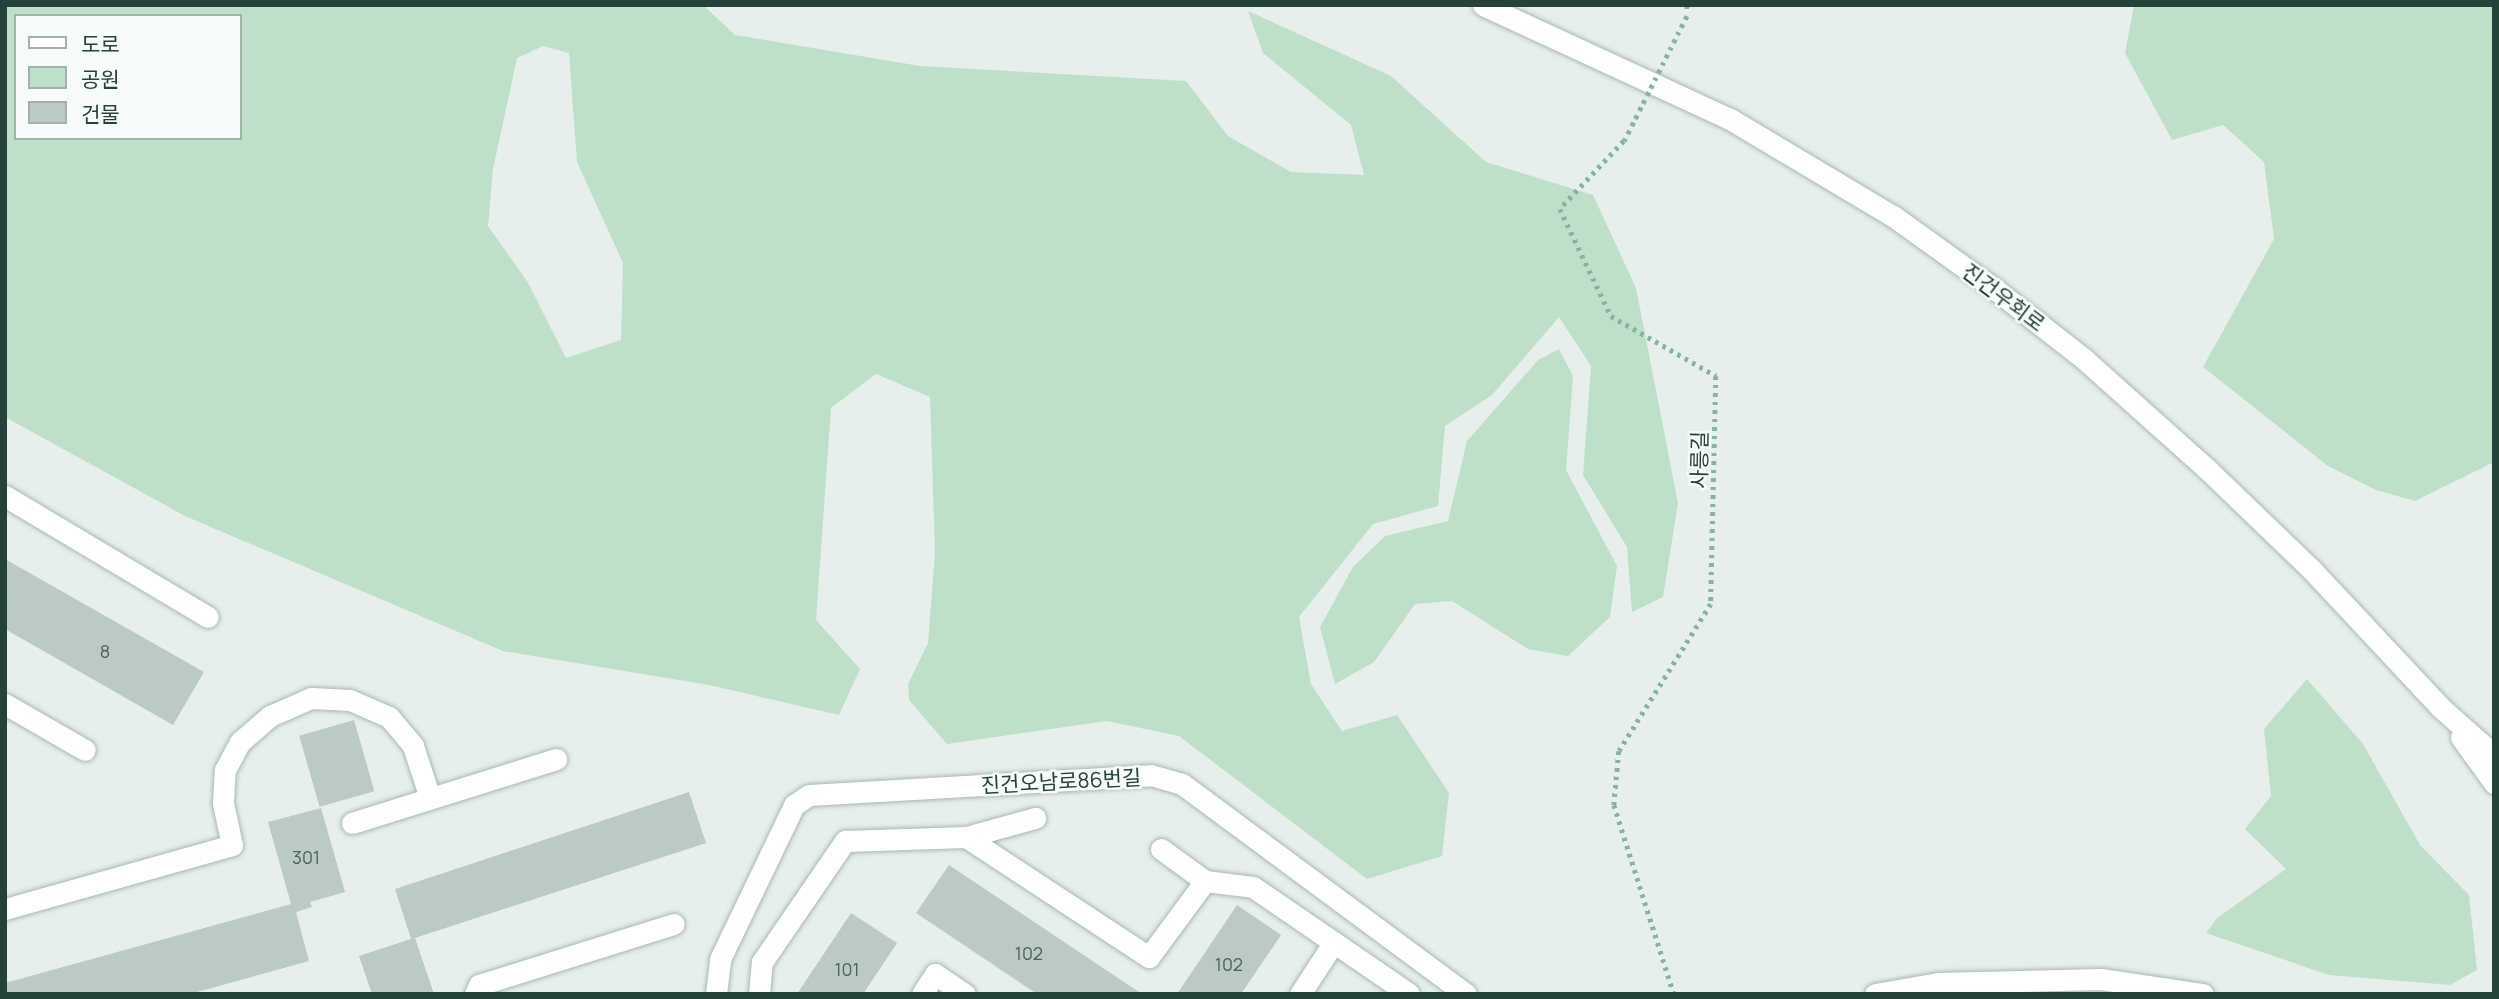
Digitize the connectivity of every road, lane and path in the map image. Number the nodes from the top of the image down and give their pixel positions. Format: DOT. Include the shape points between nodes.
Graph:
graph roads {
  1 [pos="1483,5"];
  2 [pos="1687,5"];
  3 [pos="5,496"];
  4 [pos="208,617"];
  5 [pos="5,704"];
  6 [pos="2440,707"];
  7 [pos="85,750"];
  8 [pos="2494,755"];
  9 [pos="556,759"];
  10 [pos="2494,783"];
  11 [pos="430,798"];
  12 [pos="1035,818"];
  13 [pos="352,823"];
  14 [pos="966,837"];
  15 [pos="1161,849"];
  16 [pos="1205,881"];
  17 [pos="5,908"];
  18 [pos="674,924"];
  19 [pos="1334,942"];
  20 [pos="475,994"];
  21 [pos="716,994"];
  22 [pos="759,994"];
  23 [pos="922,994"];
  24 [pos="965,994"];
  25 [pos="1300,994"];
  26 [pos="1409,994"];
  27 [pos="1466,994"];
  28 [pos="1674,994"];
  29 [pos="1875,994"];
  30 [pos="2203,994"];
  1 -- 6 [label="main road, 진건우회로" via="1730,119 1894,216 1996,290 2084,359 2207,468 2312,570"];
  2 -- 28 [label="path, 사릉길, bridge" via="1688,13 1625,141 1560,209 1611,316 1716,376 1711,604 1619,751 1614,805"];
  3 -- 4 [label="main road"];
  5 -- 7 [label="main road"];
  6 -- 8 [label="main road, 진건우회로"];
  6 -- 10 [label="main road, 진건우회로"];
  9 -- 11 [label="main road"];
  11 -- 13 [label="main road"];
  11 -- 17 [label="main road" via="413,746 389,717 350,700 311,698 270,716 235,752 225,770 223,803 232,845"];
  12 -- 14 [label="main road"];
  14 -- 16 [label="main road" via="1149,957"];
  14 -- 22 [label="main road" via="845,841 762,962"];
  15 -- 16 [label="main road"];
  16 -- 19 [label="main road" via="1253,887"];
  18 -- 20 [label="main road" via="479,985"];
  19 -- 25 [label="main road"];
  19 -- 26 [label="main road"];
  21 -- 27 [label="main road, 진건오남로86번길" via="720,959 794,805 809,795 1150,775 1182,784"];
  23 -- 24 [label="main road" via="935,974"];
  29 -- 30 [label="main road" via="1938,983 2101,979"];
}
